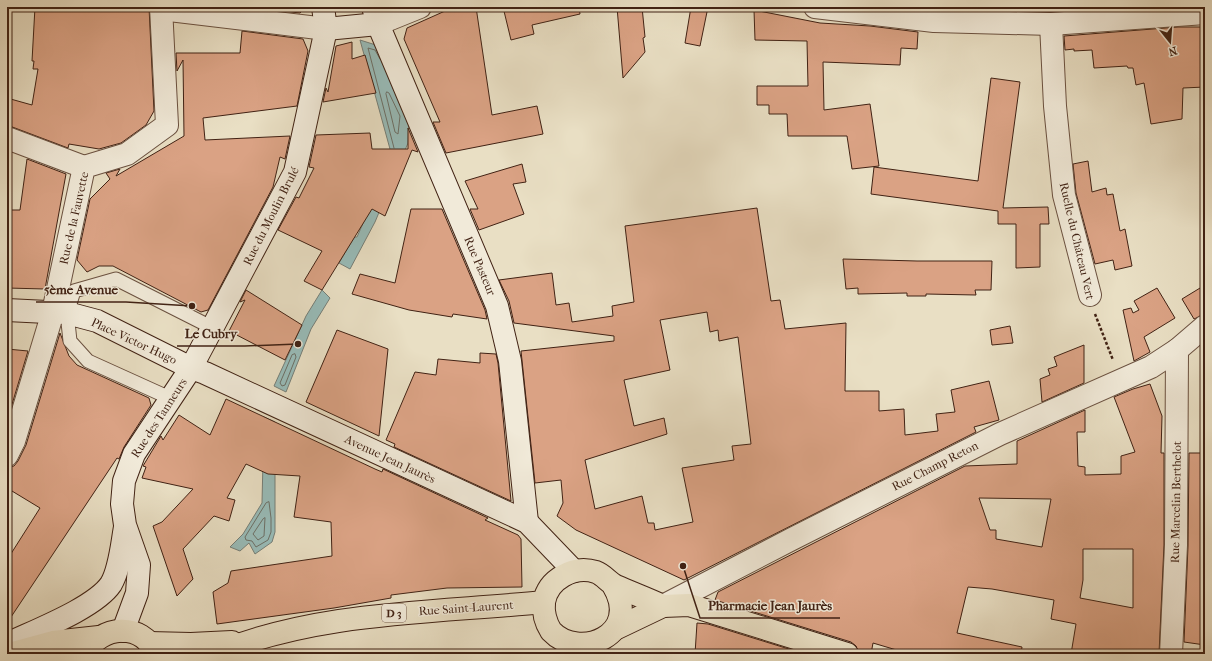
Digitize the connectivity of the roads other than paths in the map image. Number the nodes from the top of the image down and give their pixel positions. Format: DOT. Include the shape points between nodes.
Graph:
graph roads {
  1 [pos="323,7"];
  2 [pos="420,7"];
  3 [pos="816,7"];
  4 [pos="161,8"];
  5 [pos="1201,11"];
  6 [pos="375,16"];
  7 [pos="1051,24"];
  8 [pos="326,29"];
  9 [pos="7,138"];
  10 [pos="84,166"];
  11 [pos="1090,295"];
  12 [pos="7,310"];
  13 [pos="60,313"];
  14 [pos="1205,326"];
  15 [pos="213,328"];
  16 [pos="1177,350"];
  17 [pos="191,368"];
  18 [pos="172,399"];
  19 [pos="7,455"];
  20 [pos="527,522"];
  21 [pos="125,525"];
  22 [pos="574,571"];
  23 [pos="613,585"];
  24 [pos="544,602"];
  25 [pos="664,606"];
  26 [pos="617,628"];
  27 [pos="123,631"];
  28 [pos="99,637"];
  29 [pos="245,641"];
  30 [pos="7,644"];
  31 [pos="153,648"];
  32 [pos="587,651"];
  33 [pos="9,654"];
  34 [pos="84,654"];
  35 [pos="214,654"];
  36 [pos="847,654"];
  37 [pos="1171,654"];
  1 -- 8 [label="street, Rue du Moulin Brulé"];
  2 -- 6 [label="street"];
  3 -- 7 [label="street" via="934,21"];
  4 -- 8 [label="street"];
  4 -- 10 [label="street, Rue de la Fauvette" via="168,125 127,154"];
  5 -- 7 [label="street"];
  6 -- 8 [label="street"];
  6 -- 20 [label="street, Rue Pasteur" via="497,306 510,361"];
  7 -- 11 [label="street, Ruelle du Château Vert" via="1055,106 1064,195"];
  8 -- 15 [label="street, Rue du Moulin Brulé" via="295,172"];
  9 -- 10 [label="street"];
  10 -- 13 [label="street, Rue de la Fauvette"];
  12 -- 13 [label="street, Place Victor Hugo"];
  13 -- 15 [label="lane" via="74,291 116,279"];
  13 -- 17 [label="street, Place Victor Hugo" via="97,322"];
  13 -- 18 [label="lane" via="70,341 88,361"];
  13 -- 19 [label="street, Rue de la Fauvette"];
  14 -- 16 [label="street, Rue Champ Reton"];
  15 -- 17 [label="street, Rue du Moulin Brulé"];
  16 -- 25 [label="street, Rue Champ Reton" via="1151,367 1000,434"];
  16 -- 37 [label="street, Rue Marcelin Berthelot" via="1176,545"];
  17 -- 18 [label="street, Rue des Tanneurs"];
  17 -- 20 [label="street, Avenue Jean Jaurès"];
  18 -- 21 [label="street, Rue des Tanneurs" via="134,454 129,467 124,481 122,504"];
  20 -- 22 [label="street, Avenue Jean Jaurès"];
  21 -- 27 [label="street, Rue des Tanneurs" via="139,565 137,593"];
  21 -- 30 [label="street" via="120,557 111,583 94,600"];
  22 -- 23 [label="main road" via="596,572"];
  22 -- 24 [label="main road" via="554,582"];
  23 -- 25 [label="main road"];
  23 -- 26 [label="main road" via="622,606"];
  24 -- 29 [label="main road, Rue Saint-Laurent / D 3" via="391,613 311,626"];
  24 -- 32 [label="main road" via="544,614 554,636 564,643"];
  25 -- 26 [label="main road"];
  25 -- 36 [label="main road" via="703,609"];
  26 -- 32 [label="main road" via="605,641"];
  27 -- 28 [label="main road"];
  27 -- 31 [label="main road" via="133,632"];
  28 -- 33 [label="main road" via="53,642"];
  28 -- 34 [label="main road"];
  29 -- 31 [label="main road, Rue Saint-Laurent / D 3"];
  29 -- 35 [label="main road, Rue Saint-Laurent / D 3"];
}
